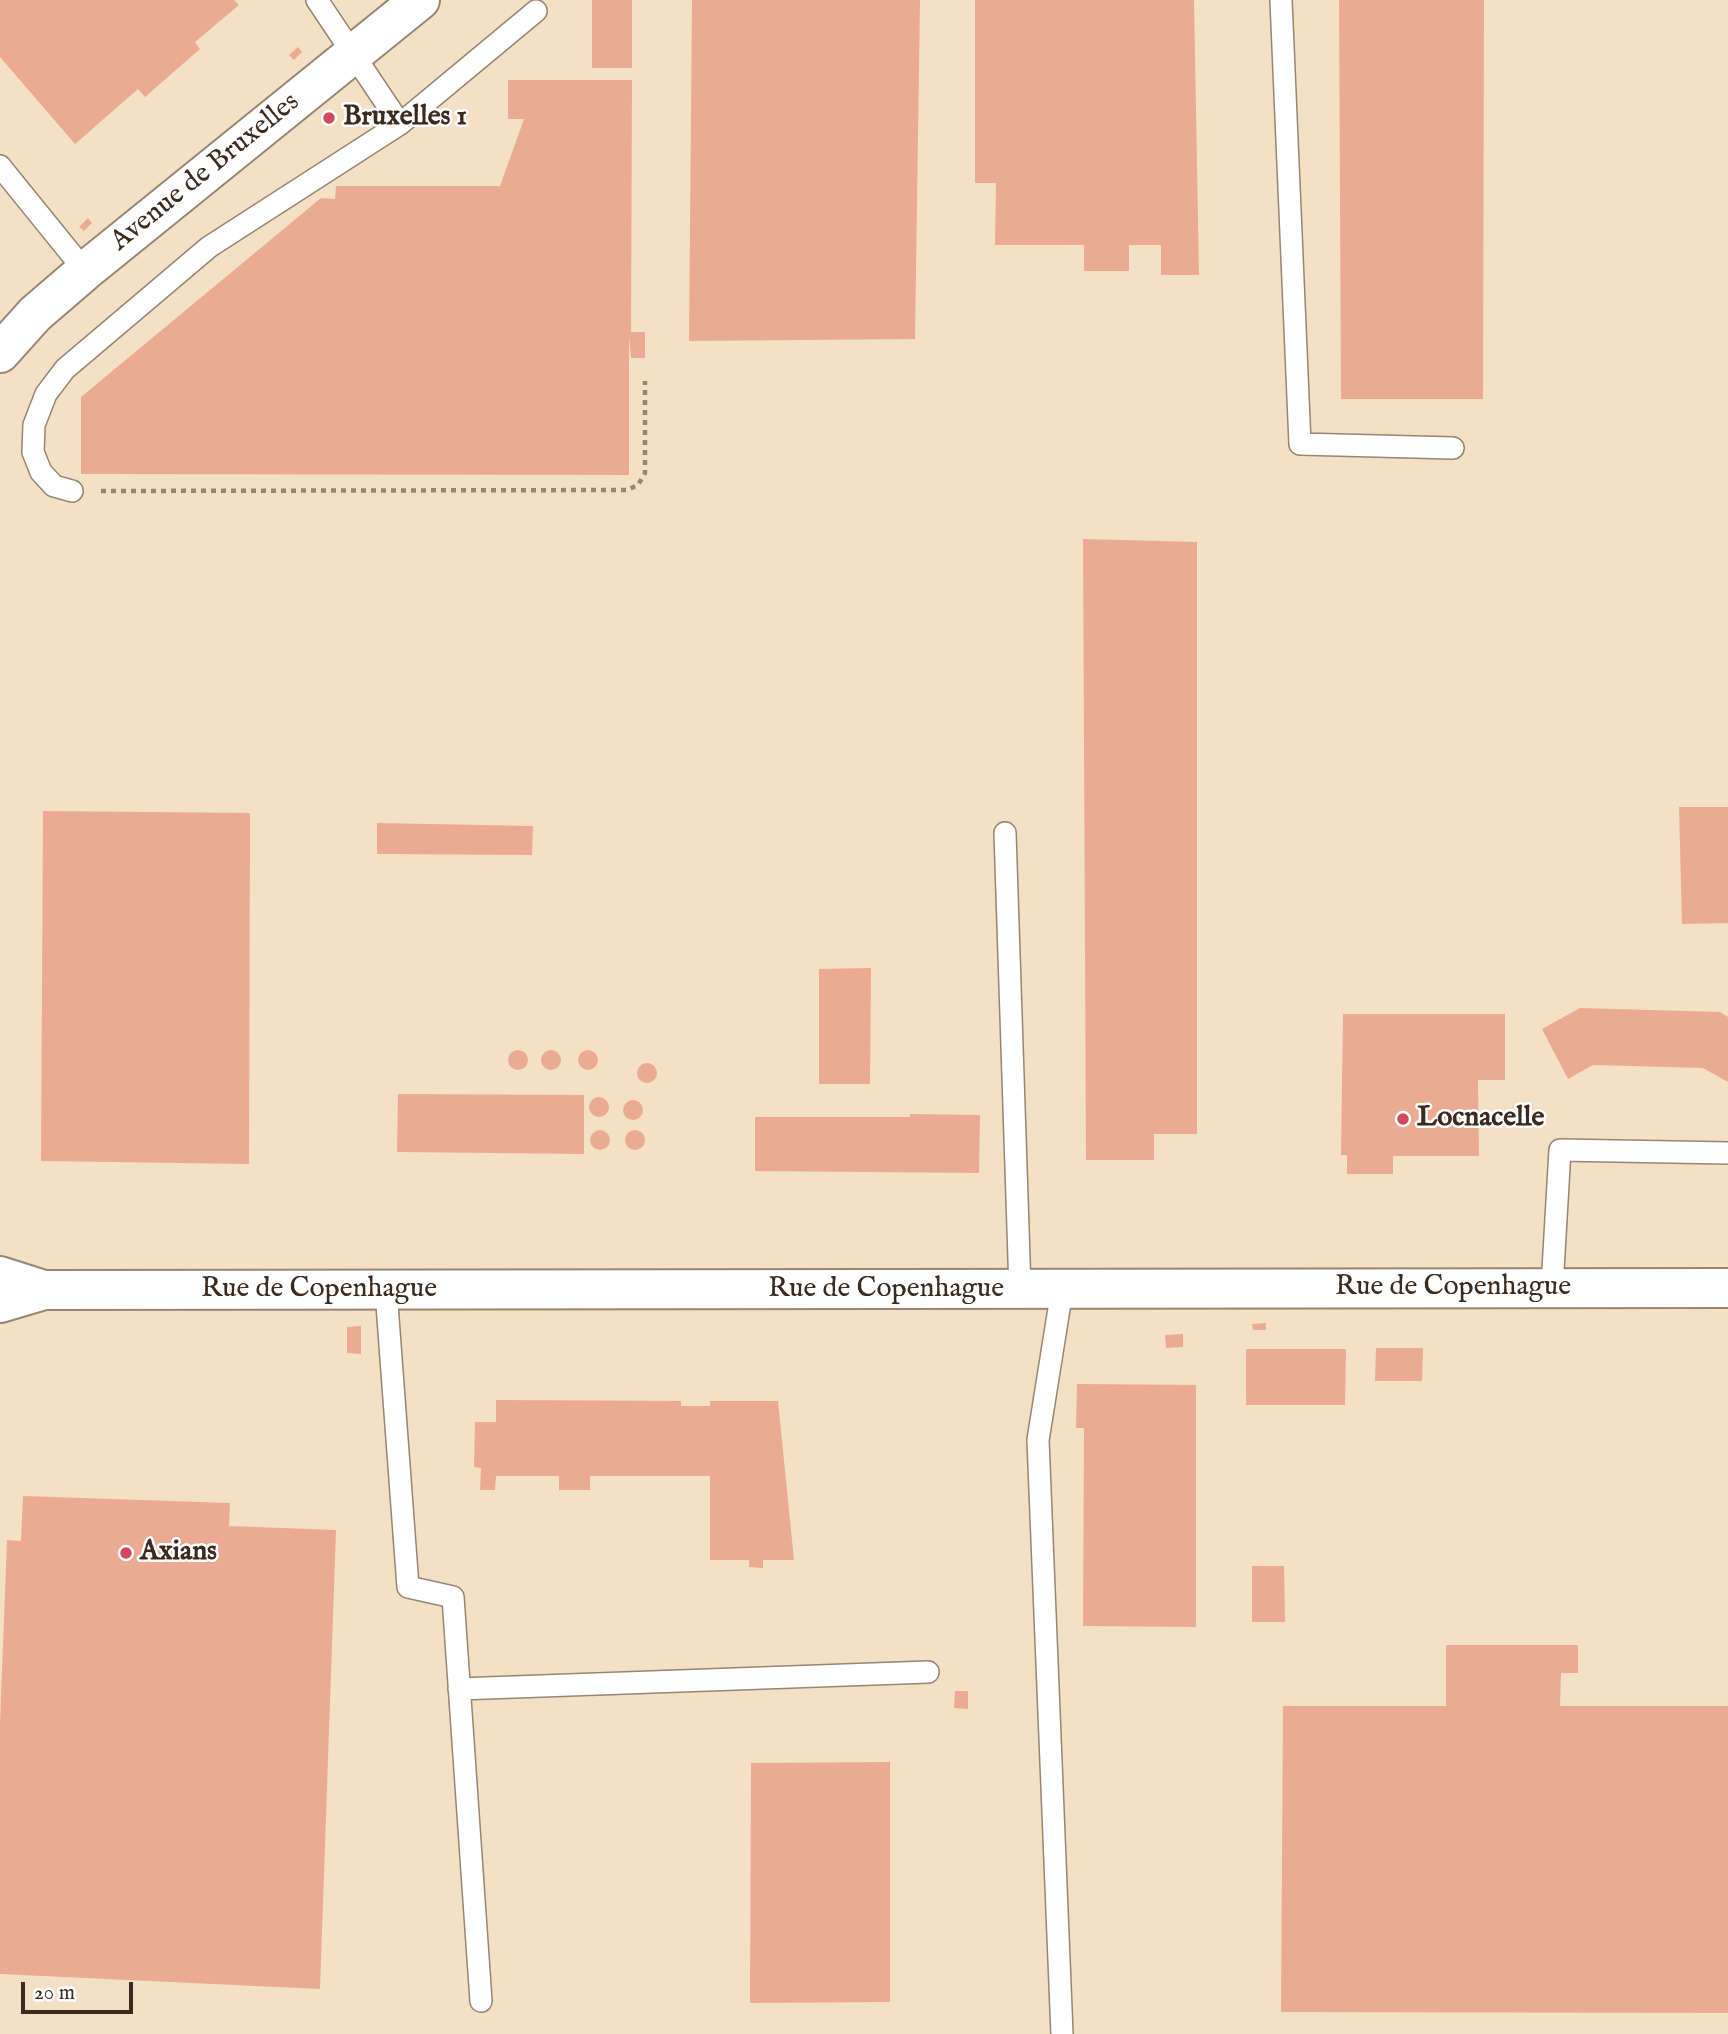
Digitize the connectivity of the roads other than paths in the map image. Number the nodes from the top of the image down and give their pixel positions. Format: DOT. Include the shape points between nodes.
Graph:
graph roads {
  1 [pos="317,0"];
  2 [pos="420,0"];
  3 [pos="1281,0"];
  4 [pos="536,12"];
  5 [pos="352,55"];
  6 [pos="400,124"];
  7 [pos="0,166"];
  8 [pos="85,271"];
  9 [pos="0,352"];
  10 [pos="1453,448"];
  11 [pos="72,491"];
  12 [pos="1004,832"];
  13 [pos="1728,1153"];
  14 [pos="0,1276"];
  15 [pos="1552,1287"];
  16 [pos="1728,1288"];
  17 [pos="1020,1289"];
  18 [pos="44,1290"];
  19 [pos="1062,1290"];
  20 [pos="386,1291"];
  21 [pos="0,1303"];
  22 [pos="928,1672"];
  23 [pos="459,1689"];
  24 [pos="481,2001"];
  25 [pos="1062,2034"];
  1 -- 5 [label="lane"];
  2 -- 5 [label="street, Avenue de Bruxelles"];
  3 -- 10 [label="lane" via="1300,444"];
  4 -- 6 [label="lane"];
  5 -- 6 [label="lane"];
  5 -- 8 [label="street, Avenue de Bruxelles"];
  6 -- 11 [label="lane" via="209,247 65,369 46,394 34,425 33,452 41,472 54,486"];
  7 -- 8 [label="lane"];
  8 -- 9 [label="street, Avenue de Bruxelles"];
  12 -- 17 [label="lane"];
  13 -- 15 [label="lane" via="1560,1150"];
  14 -- 18 [label="street, Rue de Copenhague"];
  15 -- 16 [label="street, Rue de Copenhague"];
  15 -- 19 [label="street, Rue de Copenhague"];
  17 -- 19 [label="street, Rue de Copenhague"];
  17 -- 20 [label="street, Rue de Copenhague"];
  18 -- 20 [label="street, Rue de Copenhague"];
  18 -- 21 [label="street, Rue de Copenhague"];
  19 -- 25 [label="lane" via="1038,1440"];
  20 -- 23 [label="lane" via="408,1587 453,1597"];
  22 -- 23 [label="lane"];
  23 -- 24 [label="lane"];
}
